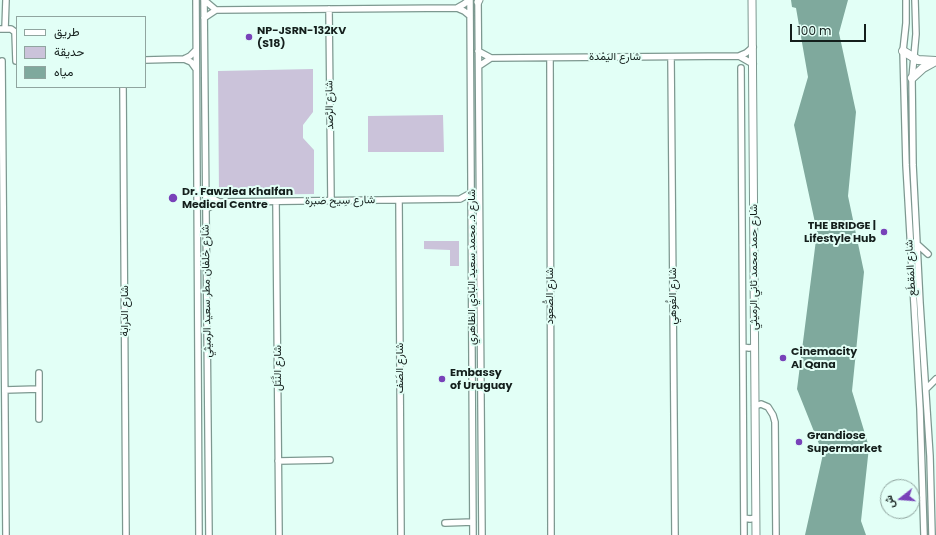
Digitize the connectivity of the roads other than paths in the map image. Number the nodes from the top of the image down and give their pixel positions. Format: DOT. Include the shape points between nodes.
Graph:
graph roads {
  1 [pos="6,0"];
  2 [pos="196,0"];
  3 [pos="204,0"];
  4 [pos="470,0"];
  5 [pos="752,0"];
  6 [pos="906,0"];
  7 [pos="915,0"];
  8 [pos="479,1"];
  9 [pos="456,8"];
  10 [pos="328,9"];
  11 [pos="216,10"];
  12 [pos="470,16"];
  13 [pos="204,18"];
  14 [pos="3,29"];
  15 [pos="753,47"];
  16 [pos="196,50"];
  17 [pos="478,50"];
  18 [pos="903,51"];
  19 [pos="739,56"];
  20 [pos="671,57"];
  21 [pos="491,58"];
  22 [pos="550,58"];
  23 [pos="913,58"];
  24 [pos="184,59"];
  25 [pos="146,60"];
  26 [pos="1,61"];
  27 [pos="16,61"];
  28 [pos="936,61"];
  29 [pos="753,64"];
  30 [pos="479,66"];
  31 [pos="741,68"];
  32 [pos="196,69"];
  33 [pos="912,78"];
  34 [pos="471,86"];
  35 [pos="479,86"];
  36 [pos="123,88"];
  37 [pos="752,88"];
  38 [pos="741,90"];
  39 [pos="196,92"];
  40 [pos="206,92"];
  41 [pos="472,193"];
  42 [pos="206,195"];
  43 [pos="399,200"];
  44 [pos="460,200"];
  45 [pos="331,201"];
  46 [pos="219,202"];
  47 [pos="276,202"];
  48 [pos="472,208"];
  49 [pos="206,209"];
  50 [pos="917,244"];
  51 [pos="928,254"];
  52 [pos="743,350"];
  53 [pos="755,350"];
  54 [pos="39,374"];
  55 [pos="936,379"];
  56 [pos="39,389"];
  57 [pos="5,390"];
  58 [pos="926,391"];
  59 [pos="919,393"];
  60 [pos="755,406"];
  61 [pos="38,419"];
  62 [pos="330,460"];
  63 [pos="278,461"];
  64 [pos="473,508"];
  65 [pos="482,508"];
  66 [pos="744,521"];
  67 [pos="756,521"];
  68 [pos="473,522"];
  69 [pos="199,523"];
  70 [pos="209,523"];
  71 [pos="445,523"];
  72 [pos="6,535"];
  73 [pos="126,535"];
  74 [pos="199,535"];
  75 [pos="209,535"];
  76 [pos="279,535"];
  77 [pos="402,535"];
  78 [pos="473,535"];
  79 [pos="482,535"];
  80 [pos="551,535"];
  81 [pos="675,535"];
  82 [pos="744,535"];
  83 [pos="756,535"];
  84 [pos="776,535"];
  85 [pos="924,535"];
  86 [pos="932,535"];
  1 -- 14 [label="street"];
  2 -- 16 [label="street, شارع خلفان مطر سعيد الرميثي"];
  3 -- 11 [label="street"];
  3 -- 13 [label="street, شارع خلفان مطر سعيد الرميثي"];
  4 -- 9 [label="street"];
  4 -- 12 [label="street, شارع د. محمد سعيد البادي الظاهري"];
  5 -- 15 [label="main road, شارع حمد محمد ثاني الرميثي"];
  6 -- 18 [label="street, شارع المَقطَع"];
  7 -- 23 [label="street, شارع المَقطَع" via="916,34"];
  8 -- 17 [label="street, شارع د. محمد سعيد البادي الظاهري"];
  9 -- 10 [label="street"];
  9 -- 12 [label="street"];
  10 -- 11 [label="street"];
  10 -- 45 [label="street, شارع الرَّصد"];
  11 -- 13 [label="street"];
  12 -- 34 [label="street, شارع د. محمد سعيد البادي الظاهري"];
  13 -- 40 [label="street, شارع خلفان مطر سعيد الرميثي"];
  14 -- 27 [label="street" via="15,32"];
  15 -- 19 [label="street"];
  15 -- 29 [label="main road, شارع حمد محمد ثاني الرميثي"];
  16 -- 24 [label="street"];
  16 -- 32 [label="street, شارع خلفان مطر سعيد الرميثي"];
  17 -- 21 [label="street"];
  17 -- 30 [label="street, شارع د. محمد سعيد البادي الظاهري"];
  18 -- 23 [label="highway"];
  18 -- 59 [label="street, شارع المَقطَع" via="906,165"];
  19 -- 20 [label="street, شارع اليَمْدة"];
  19 -- 29 [label="street"];
  20 -- 22 [label="street, شارع اليَمْدة"];
  20 -- 81 [label="street, شارع الغُوهي"];
  21 -- 22 [label="street, شارع اليَمْدة"];
  21 -- 30 [label="street"];
  22 -- 80 [label="street, شارع الصُّعود"];
  23 -- 28 [label="highway"];
  23 -- 33 [label="street, شارع المَقطَع"];
  24 -- 25 [label="street"];
  24 -- 32 [label="street"];
  26 -- 27 [label="street"];
  26 -- 57 [label="street"];
  28 -- 33 [label="highway"];
  29 -- 37 [label="main road, شارع حمد محمد ثاني الرميثي"];
  30 -- 35 [label="street, شارع د. محمد سعيد البادي الظاهري"];
  31 -- 38 [label="street"];
  32 -- 39 [label="street, شارع خلفان مطر سعيد الرميثي"];
  33 -- 50 [label="street, شارع المَقطَع"];
  34 -- 35 [label="street"];
  34 -- 41 [label="street, شارع د. محمد سعيد البادي الظاهري"];
  35 -- 65 [label="street, شارع د. محمد سعيد البادي الظاهري"];
  36 -- 73 [label="street, شارع الدرابة"];
  37 -- 38 [label="street"];
  37 -- 53 [label="main road, شارع حمد محمد ثاني الرميثي"];
  38 -- 52 [label="street"];
  39 -- 40 [label="street"];
  39 -- 69 [label="street, شارع خلفان مطر سعيد الرميثي"];
  40 -- 42 [label="street, شارع خلفان مطر سعيد الرميثي"];
  41 -- 44 [label="street"];
  41 -- 48 [label="street, شارع د. محمد سعيد البادي الظاهري"];
  42 -- 46 [label="street, شارع سِيح صَبرة"];
  42 -- 49 [label="street, شارع خلفان مطر سعيد الرميثي"];
  43 -- 44 [label="street, شارع سِيح صَبرة"];
  43 -- 45 [label="street, شارع سِيح صَبرة"];
  43 -- 77 [label="street, شارع الصَف"];
  44 -- 48 [label="street"];
  45 -- 47 [label="street, شارع سِيح صَبرة"];
  46 -- 47 [label="street, شارع سِيح صَبرة"];
  46 -- 49 [label="street, شارع سِيح صَبرة"];
  47 -- 63 [label="street, شارع النَّتَل"];
  48 -- 64 [label="street, شارع د. محمد سعيد البادي الظاهري"];
  49 -- 70 [label="street, شارع خلفان مطر سعيد الرميثي"];
  50 -- 51 [label="street"];
  50 -- 58 [label="street, شارع المَقطَع"];
  52 -- 53 [label="street"];
  52 -- 66 [label="street"];
  53 -- 60 [label="main road, شارع حمد محمد ثاني الرميثي"];
  54 -- 56 [label="street"];
  55 -- 58 [label="street"];
  56 -- 57 [label="street"];
  56 -- 61 [label="street"];
  57 -- 72 [label="street"];
  58 -- 59 [label="street"];
  58 -- 86 [label="street, شارع المَقطَع"];
  59 -- 85 [label="street, شارع المَقطَع"];
  60 -- 67 [label="main road, شارع حمد محمد ثاني الرميثي"];
  60 -- 84 [label="street" via="761,404 768,407 775,422"];
  62 -- 63 [label="street"];
  63 -- 76 [label="street, شارع النَّتَل"];
  64 -- 65 [label="street"];
  64 -- 68 [label="street, شارع د. محمد سعيد البادي الظاهري"];
  65 -- 79 [label="street, شارع د. محمد سعيد البادي الظاهري"];
  66 -- 67 [label="street"];
  66 -- 82 [label="street"];
  67 -- 83 [label="main road, شارع حمد محمد ثاني الرميثي"];
  68 -- 71 [label="street"];
  68 -- 78 [label="street, شارع د. محمد سعيد البادي الظاهري"];
  69 -- 70 [label="street"];
  69 -- 74 [label="street, شارع خلفان مطر سعيد الرميثي"];
  70 -- 75 [label="street, شارع خلفان مطر سعيد الرميثي"];
}
